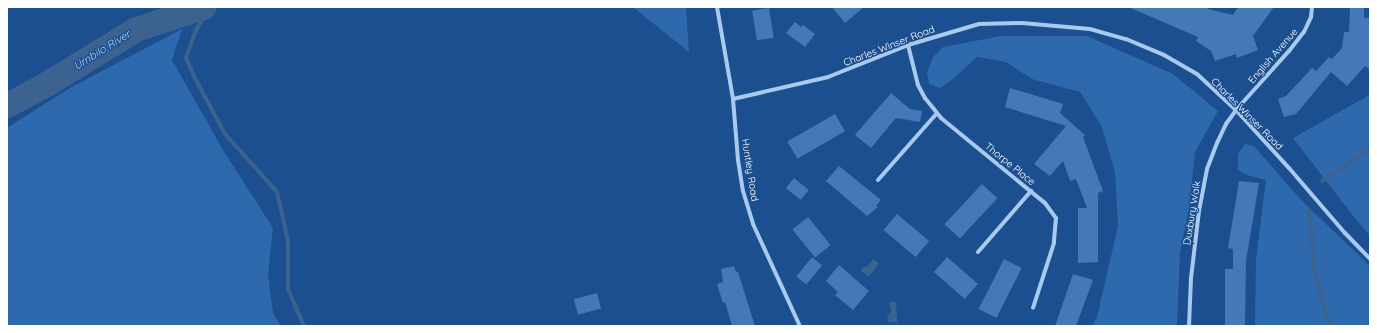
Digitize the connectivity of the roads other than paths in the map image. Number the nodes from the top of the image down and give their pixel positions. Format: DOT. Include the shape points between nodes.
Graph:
graph roads {
  1 [pos="717,7"];
  2 [pos="1312,7"];
  3 [pos="908,45"];
  4 [pos="733,99"];
  5 [pos="1236,110"];
  6 [pos="937,113"];
  7 [pos="878,180"];
  8 [pos="1031,191"];
  9 [pos="978,252"];
  10 [pos="1370,258"];
  11 [pos="1034,308"];
  12 [pos="800,326"];
  13 [pos="1189,326"];
  1 -- 4 [label="street, Huntley Road"];
  2 -- 5 [label="street, English Avenue" via="1311,17 1304,32"];
  3 -- 4 [label="street, Charles Winser Road" via="828,77"];
  3 -- 5 [label="street, Charles Winser Road" via="979,24 1022,23 1090,29 1126,39 1164,55 1197,74"];
  3 -- 6 [label="street, Thorpe Place" via="918,85"];
  4 -- 12 [label="street, Huntley Road" via="743,191 753,224"];
  5 -- 10 [label="street, Charles Winser Road"];
  5 -- 13 [label="street, Duxbury Walk" via="1226,124 1207,169 1191,278"];
  6 -- 7 [label="street"];
  6 -- 8 [label="street, Thorpe Place"];
  8 -- 9 [label="street"];
  8 -- 11 [label="street, Thorpe Place" via="1051,209 1056,218 1054,243"];
}
